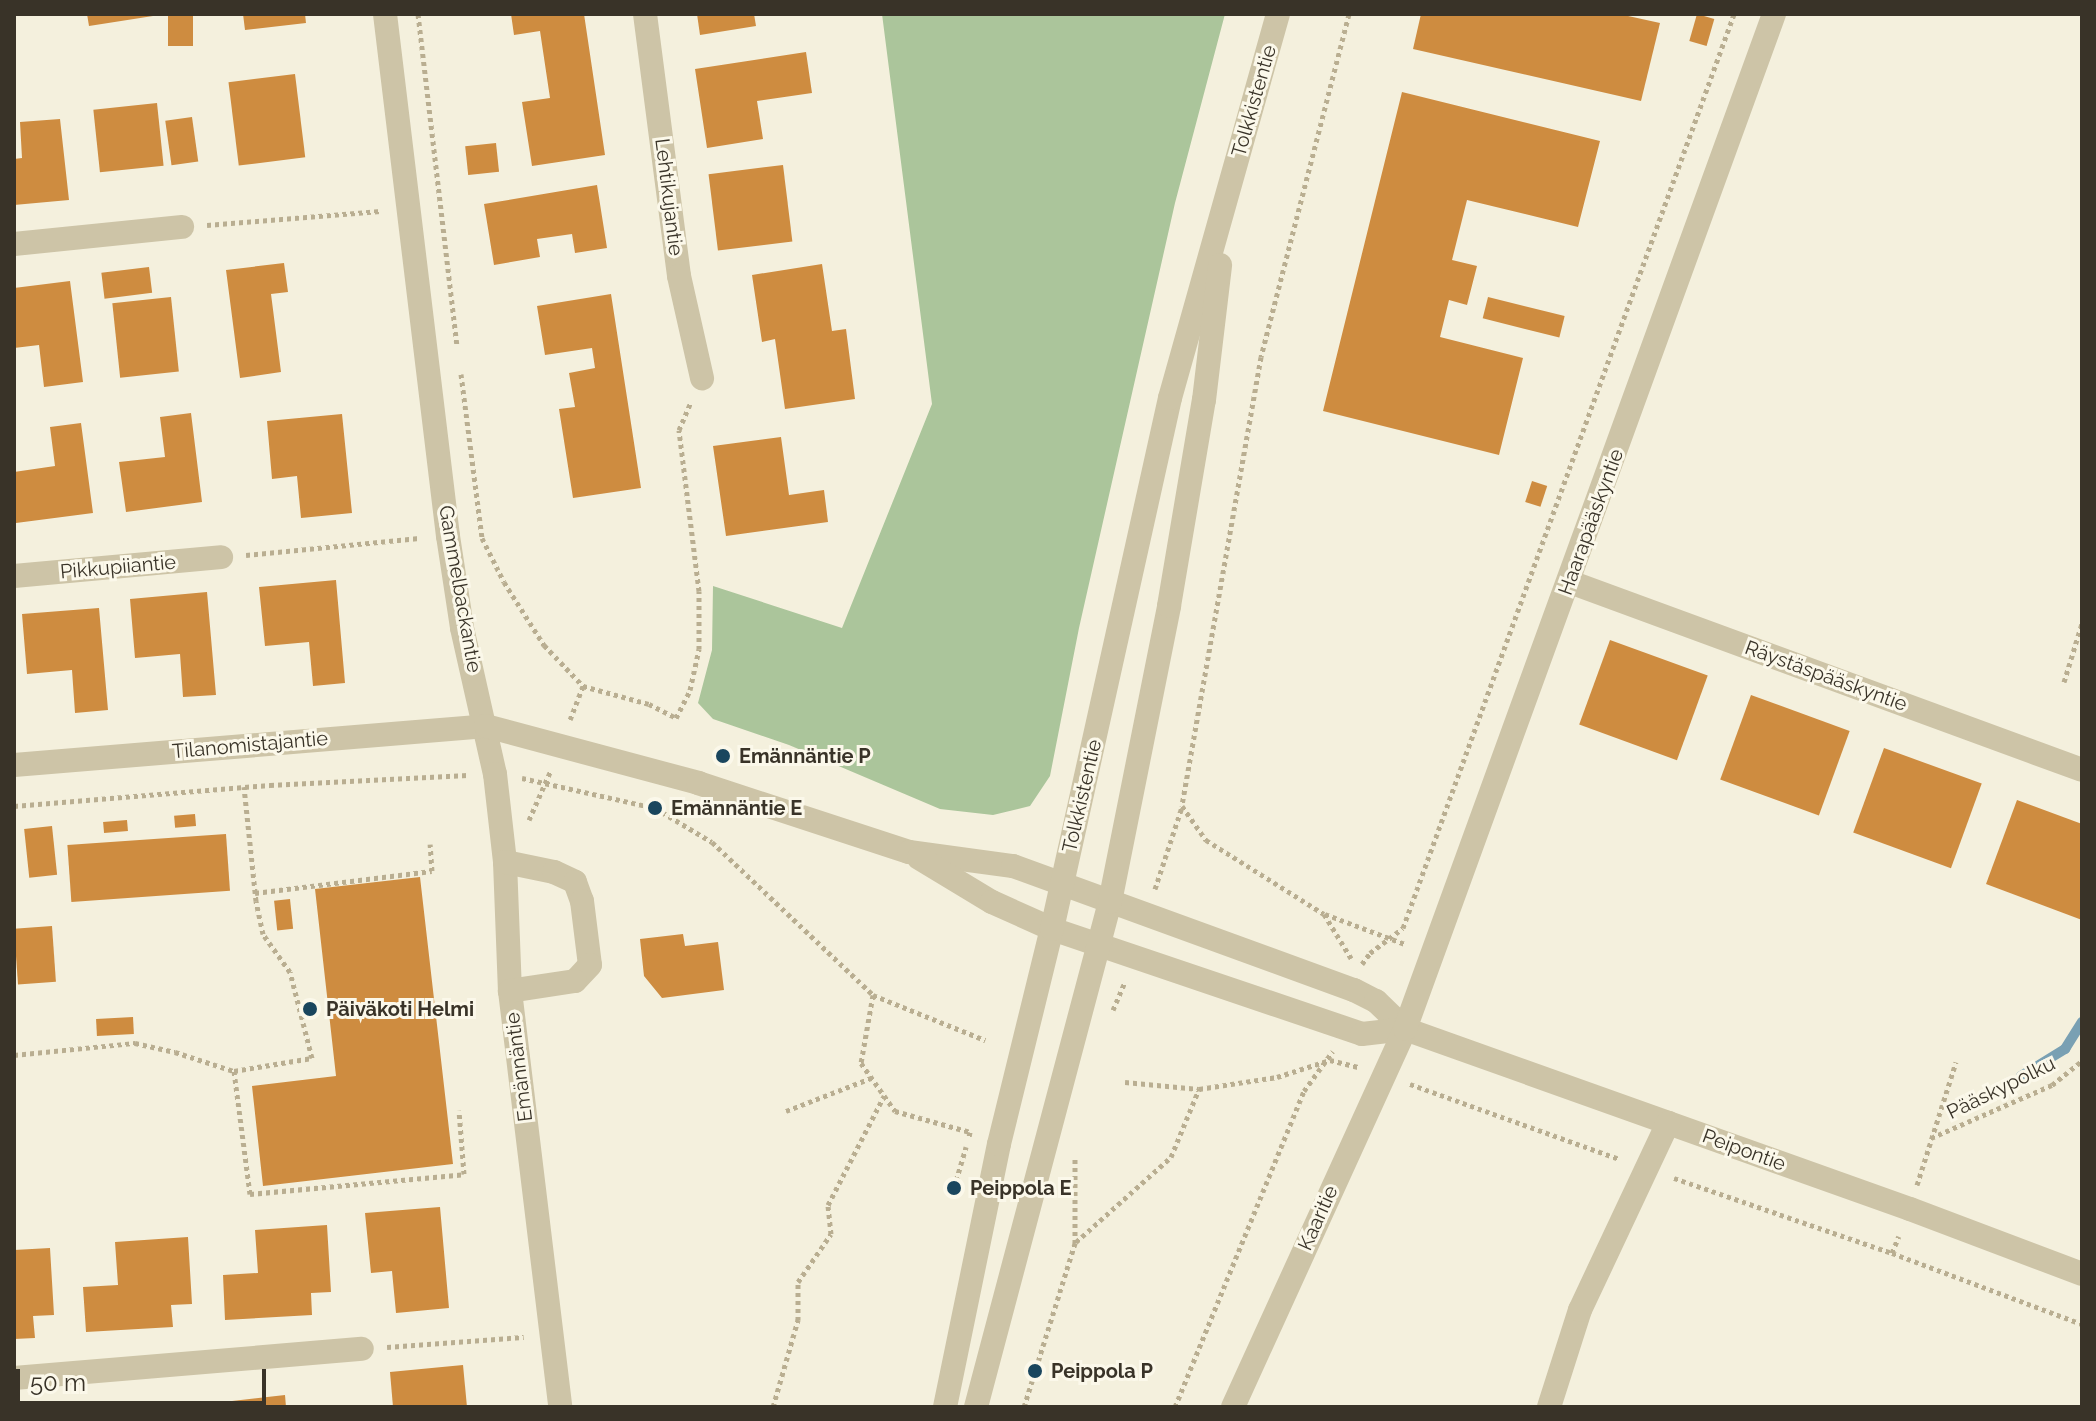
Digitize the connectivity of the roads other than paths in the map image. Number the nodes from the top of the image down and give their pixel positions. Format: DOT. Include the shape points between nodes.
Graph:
graph roads {
  1 [pos="385,14"];
  2 [pos="645,14"];
  3 [pos="1278,14"];
  4 [pos="1774,14"];
  5 [pos="1230,187"];
  6 [pos="182,227"];
  7 [pos="14,244"];
  8 [pos="702,378"];
  9 [pos="221,557"];
  10 [pos="14,576"];
  11 [pos="1570,582"];
  12 [pos="486,726"];
  13 [pos="14,765"];
  14 [pos="2082,770"];
  15 [pos="909,852"];
  16 [pos="505,862"];
  17 [pos="1062,885"];
  18 [pos="1110,902"];
  19 [pos="1052,929"];
  20 [pos="1099,945"];
  21 [pos="510,991"];
  22 [pos="1405,1029"];
  23 [pos="1668,1123"];
  24 [pos="2082,1274"];
  25 [pos="362,1349"];
  26 [pos="14,1378"];
  27 [pos="560,1407"];
  28 [pos="945,1407"];
  29 [pos="976,1407"];
  30 [pos="1233,1407"];
  31 [pos="1549,1407"];
  1 -- 12 [label="street, Gammelbackantie" via="448,536 462,628"];
  2 -- 8 [label="street, Lehtikujantie" via="679,276"];
  3 -- 5 [label="street, Tolkkistentie"];
  4 -- 11 [label="street, Haarapääskyntie"];
  5 -- 17 [label="street, Tolkkistentie" via="1170,398"];
  5 -- 18 [label="street, Tolkkistentie" via="1199,429"];
  6 -- 7 [label="street"];
  9 -- 10 [label="street, Pikkupiiantie"];
  11 -- 14 [label="street, Räystäspääskyntie"];
  11 -- 22 [label="street, Haarapääskyntie"];
  12 -- 13 [label="street, Tilanomistajantie"];
  12 -- 15 [label="street" via="698,783"];
  12 -- 16 [label="street, Emännäntie"];
  15 -- 17 [label="street" via="1013,866"];
  15 -- 19 [label="street" via="992,902"];
  16 -- 21 [label="street, Emännäntie"];
  16 -- 21 [label="street" via="575,882 590,965 575,981"];
  17 -- 18 [label="street"];
  17 -- 19 [label="street, Tolkkistentie"];
  18 -- 20 [label="street, Tolkkistentie"];
  18 -- 22 [label="street, Peipontie" via="1354,990 1376,1001"];
  19 -- 20 [label="street"];
  19 -- 28 [label="street, Tolkkistentie" via="999,1144"];
  20 -- 22 [label="street, Peipontie" via="1362,1034"];
  20 -- 29 [label="street, Tolkkistentie"];
  21 -- 27 [label="street, Emännäntie"];
  22 -- 23 [label="street, Peipontie"];
  22 -- 30 [label="street, Kaaritie"];
  23 -- 24 [label="street, Peipontie"];
  23 -- 31 [label="street" via="1580,1310"];
  25 -- 26 [label="street"];
}
